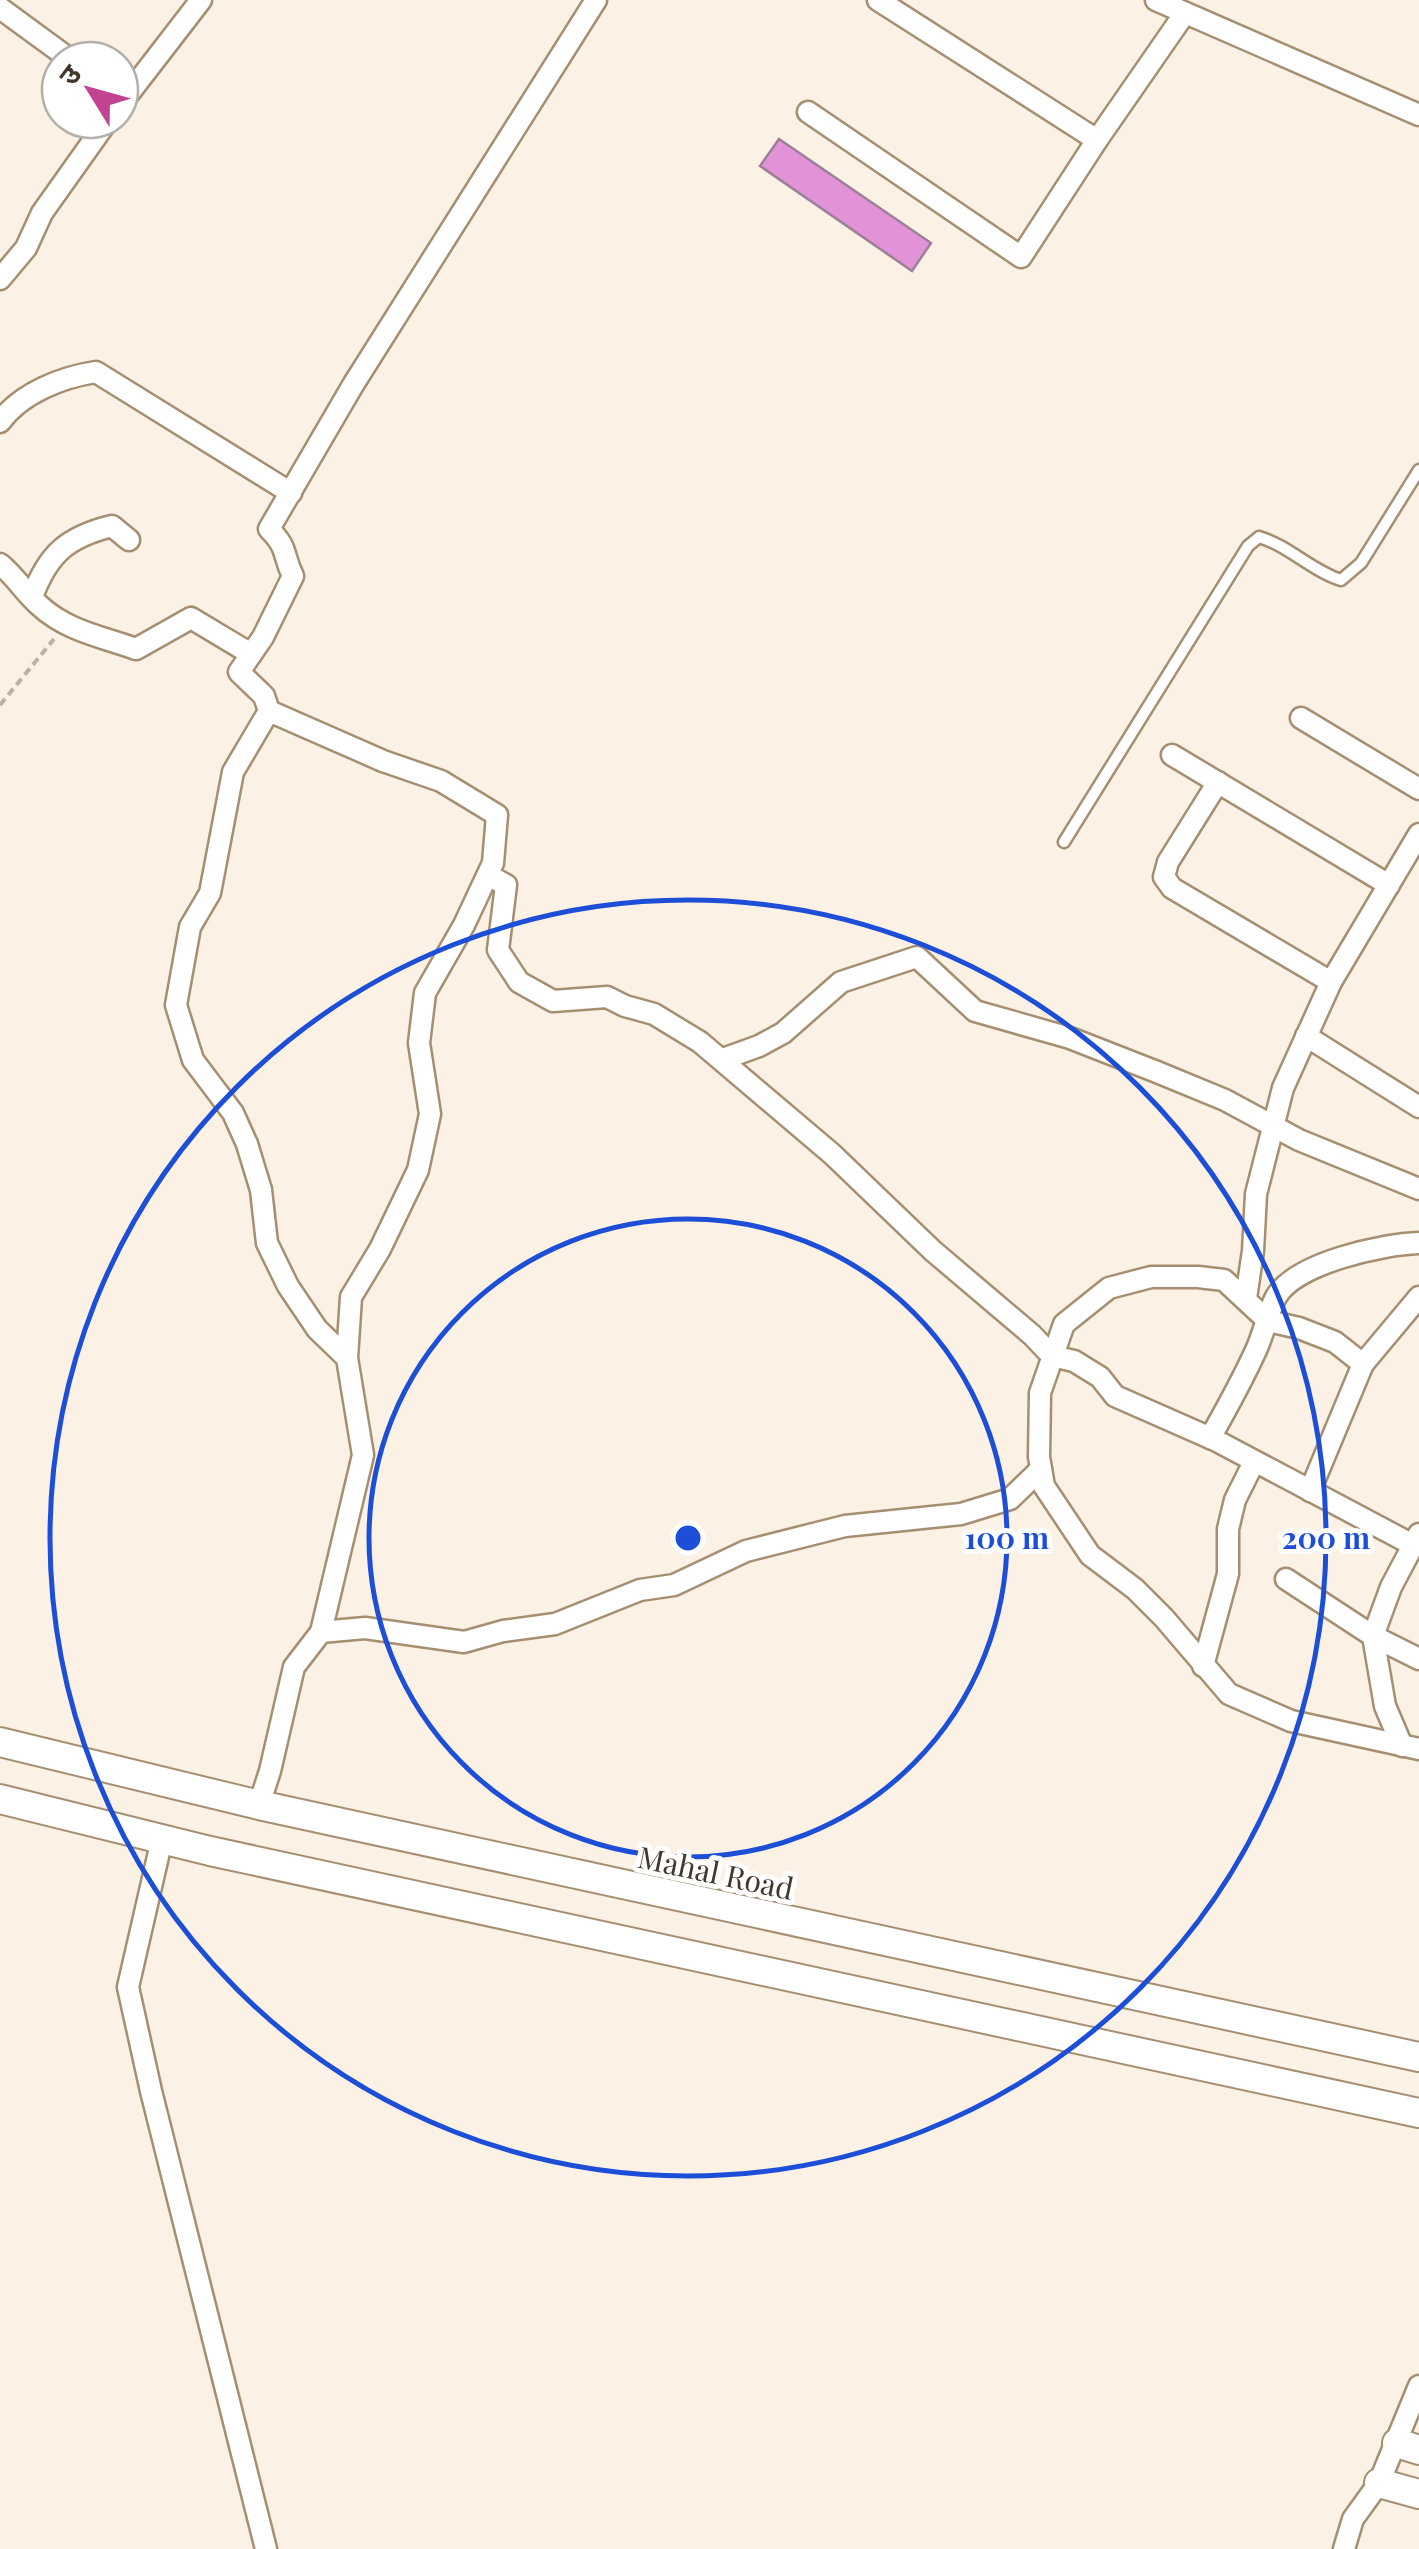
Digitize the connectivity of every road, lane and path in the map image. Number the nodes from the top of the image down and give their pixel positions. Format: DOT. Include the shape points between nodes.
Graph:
graph roads {
  1 [pos="201,0"];
  2 [pos="596,0"];
  3 [pos="878,0"];
  4 [pos="1156,0"];
  5 [pos="0,8"];
  6 [pos="1185,13"];
  7 [pos="43,40"];
  8 [pos="140,76"];
  9 [pos="808,112"];
  10 [pos="1419,115"];
  11 [pos="94,140"];
  12 [pos="1097,140"];
  13 [pos="0,279"];
  14 [pos="0,422"];
  15 [pos="1419,470"];
  16 [pos="291,493"];
  17 [pos="129,540"];
  18 [pos="0,564"];
  19 [pos="32,597"];
  20 [pos="66,625"];
  21 [pos="252,654"];
  22 [pos="0,704"];
  23 [pos="269,711"];
  24 [pos="1301,718"];
  25 [pos="1172,754"];
  26 [pos="1218,782"];
  27 [pos="1419,789"];
  28 [pos="1419,834"];
  29 [pos="1064,842"];
  30 [pos="488,874"];
  31 [pos="1388,885"];
  32 [pos="1330,982"];
  33 [pos="1306,1036"];
  34 [pos="723,1059"];
  35 [pos="1419,1107"];
  36 [pos="1272,1126"];
  37 [pos="1419,1189"];
  38 [pos="1419,1243"];
  39 [pos="1419,1296"];
  40 [pos="1246,1298"];
  41 [pos="1268,1322"];
  42 [pos="1052,1356"];
  43 [pos="347,1358"];
  44 [pos="1363,1364"];
  45 [pos="1210,1438"];
  46 [pos="1254,1462"];
  47 [pos="1040,1468"];
  48 [pos="1310,1491"];
  49 [pos="1416,1539"];
  50 [pos="1286,1580"];
  51 [pos="321,1632"];
  52 [pos="1373,1636"];
  53 [pos="1419,1658"];
  54 [pos="1203,1666"];
  55 [pos="0,1742"];
  56 [pos="1411,1748"];
  57 [pos="0,1799"];
  58 [pos="259,1804"];
  59 [pos="162,1840"];
  60 [pos="1419,2057"];
  61 [pos="1419,2114"];
  62 [pos="1419,2386"];
  63 [pos="1408,2446"];
  64 [pos="1380,2483"];
  65 [pos="1419,2494"];
  66 [pos="266,2549"];
  67 [pos="1344,2549"];
  1 -- 8 [label="street"];
  2 -- 16 [label="street"];
  3 -- 12 [label="street"];
  4 -- 6 [label="street"];
  5 -- 7 [label="street"];
  6 -- 10 [label="street"];
  6 -- 12 [label="street"];
  9 -- 12 [label="street" via="1021,258"];
  11 -- 13 [label="street"];
  14 -- 16 [label="street" via="69,376 96,372"];
  15 -- 29 [label="lane" via="1361,562 1342,580 1271,540 1260,537 1248,546"];
  16 -- 21 [label="street" via="269,529 286,549 293,576"];
  17 -- 19 [label="street" via="112,526 88,532 56,552"];
  18 -- 19 [label="street"];
  19 -- 20 [label="street"];
  20 -- 21 [label="street" via="136,650 191,618"];
  20 -- 22 [label="path"];
  21 -- 23 [label="street" via="239,672 264,696"];
  23 -- 30 [label="street" via="442,781 496,815"];
  23 -- 43 [label="street" via="233,772 210,893 190,926 176,1005 193,1060 248,1144 268,1243 288,1286"];
  24 -- 27 [label="street"];
  25 -- 26 [label="street"];
  26 -- 31 [label="street"];
  26 -- 32 [label="street" via="1164,877 1172,888"];
  28 -- 31 [label="street"];
  30 -- 34 [label="street" via="506,885 498,950 519,982 553,1001 607,997 654,1014"];
  30 -- 43 [label="street" via="425,993 419,1043 430,1114 418,1170 351,1296"];
  31 -- 32 [label="street"];
  32 -- 33 [label="street"];
  33 -- 35 [label="street"];
  33 -- 36 [label="street"];
  34 -- 36 [label="street" via="783,1034 841,982 918,957 975,1012 1070,1038 1225,1100"];
  34 -- 42 [label="street"];
  36 -- 37 [label="street"];
  36 -- 40 [label="street" via="1256,1194"];
  38 -- 41 [label="street" via="1391,1244 1306,1272 1277,1294"];
  39 -- 44 [label="street"];
  40 -- 41 [label="street"];
  40 -- 42 [label="street" via="1224,1280 1198,1276 1109,1288 1064,1324"];
  41 -- 44 [label="street" via="1335,1342"];
  41 -- 45 [label="street"];
  42 -- 45 [label="street" via="1100,1377 1115,1396"];
  42 -- 47 [label="street" via="1040,1392"];
  43 -- 51 [label="street" via="363,1455"];
  44 -- 48 [label="street"];
  45 -- 46 [label="street"];
  46 -- 48 [label="street"];
  46 -- 54 [label="street" via="1235,1500 1228,1574"];
  47 -- 51 [label="street" via="1010,1499 960,1514 845,1526 746,1551 674,1585 640,1590 555,1624 464,1642 365,1628"];
  47 -- 54 [label="street" via="1044,1486 1090,1555 1135,1589"];
  48 -- 49 [label="street"];
  49 -- 52 [label="street"];
  50 -- 52 [label="street"];
  51 -- 58 [label="street" via="294,1666"];
  52 -- 53 [label="street"];
  52 -- 56 [label="street" via="1385,1706"];
  54 -- 56 [label="street" via="1229,1694 1291,1721"];
  55 -- 58 [label="main road, Mahal Road"];
  57 -- 59 [label="main road"];
  58 -- 60 [label="main road, Mahal Road"];
  59 -- 61 [label="main road"];
  59 -- 66 [label="street" via="128,1987"];
  62 -- 63 [label="street"];
  63 -- 64 [label="street"];
  64 -- 65 [label="main road"];
  64 -- 67 [label="street" via="1353,2519"];
}
